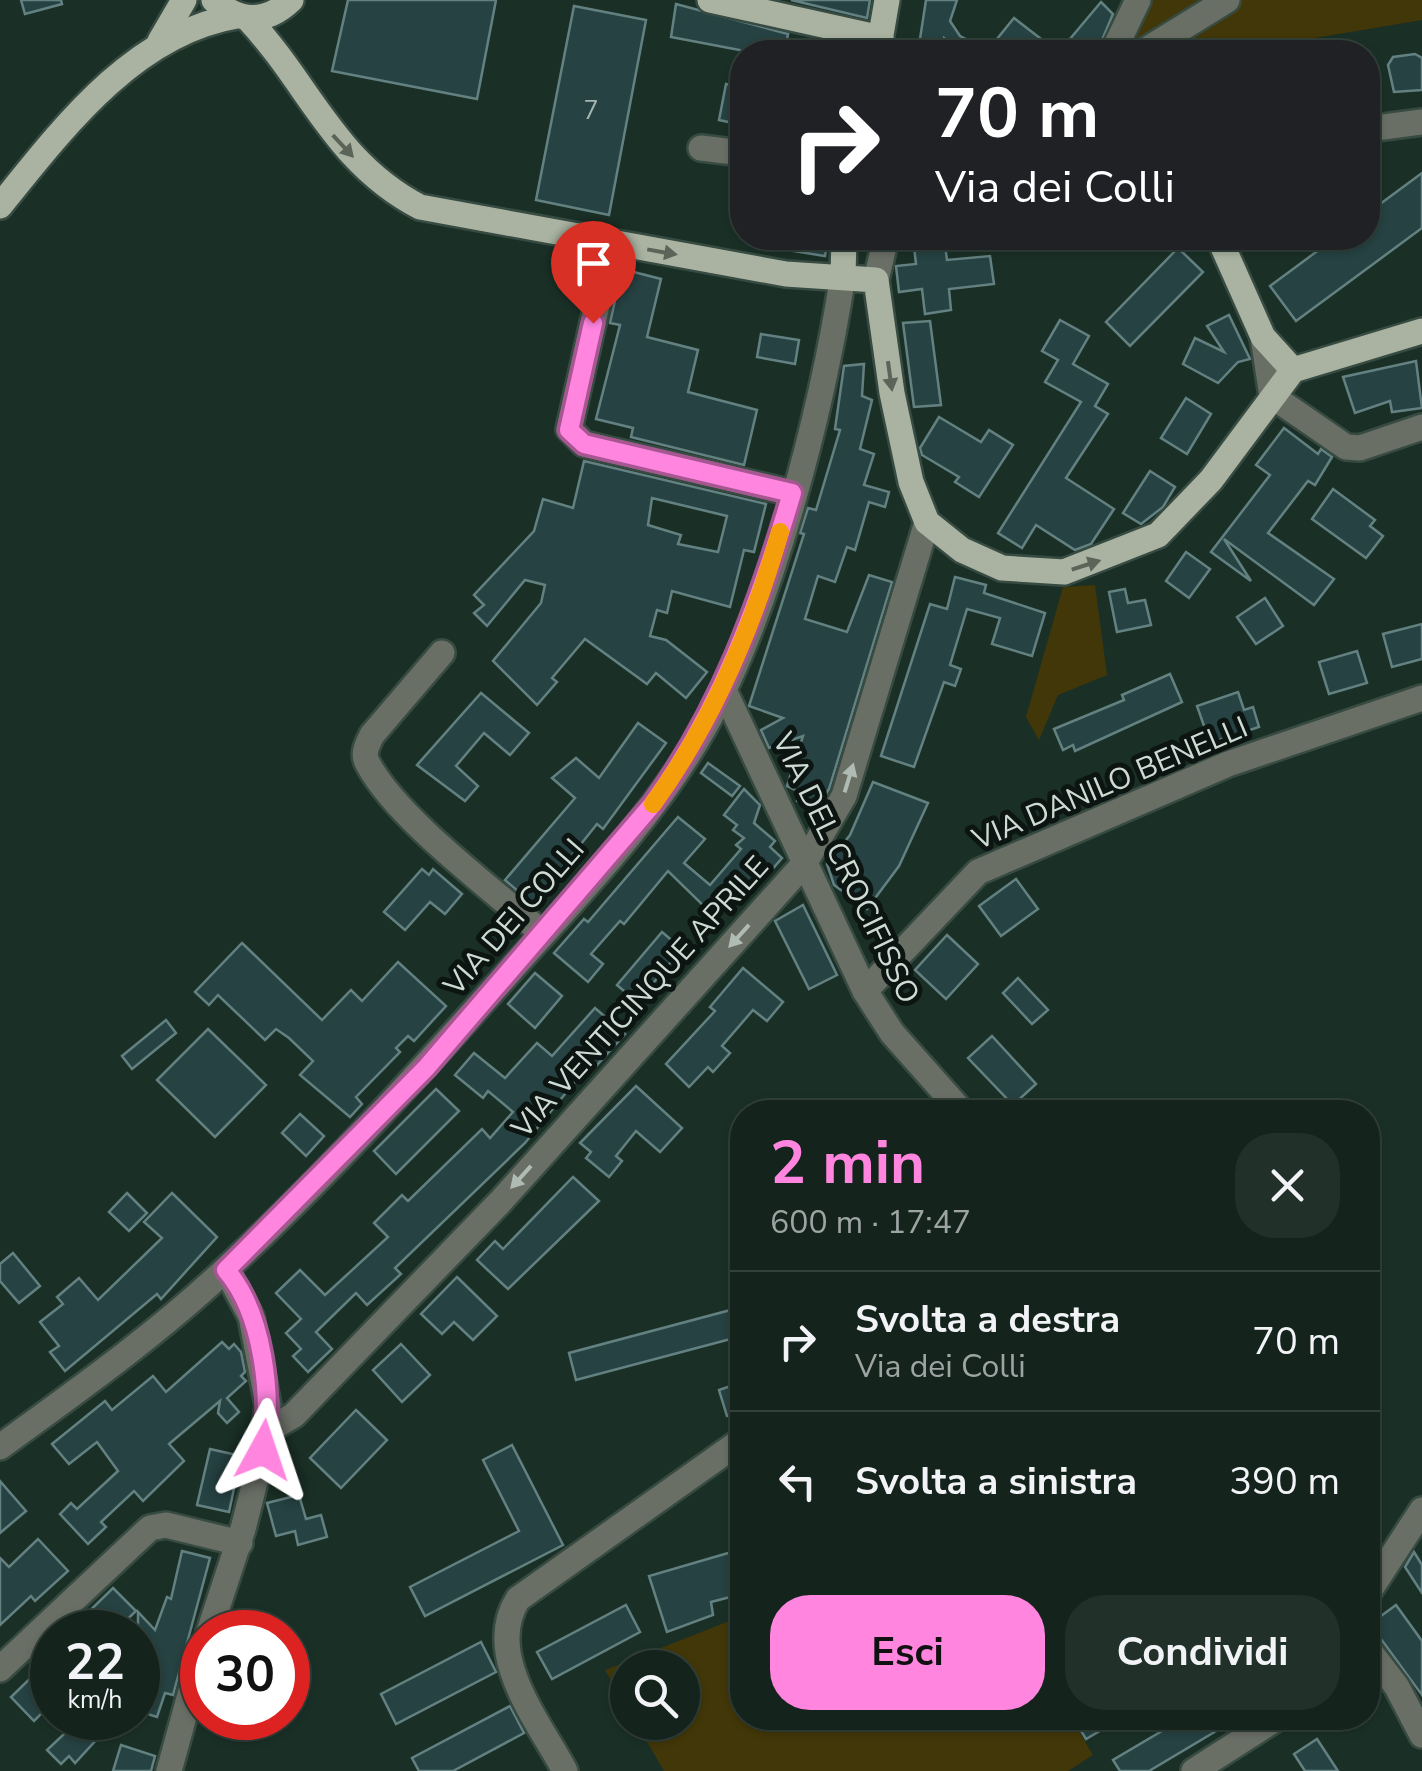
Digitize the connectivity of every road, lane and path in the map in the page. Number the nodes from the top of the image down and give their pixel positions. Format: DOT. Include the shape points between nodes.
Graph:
graph roads {
  1 [pos="184,0"];
  2 [pos="214,0"];
  3 [pos="291,0"];
  4 [pos="710,0"];
  5 [pos="887,0"];
  6 [pos="1138,0"];
  7 [pos="1227,0"];
  8 [pos="243,18"];
  9 [pos="860,40"];
  10 [pos="880,40"];
  11 [pos="1120,40"];
  12 [pos="1162,40"];
  13 [pos="160,42"];
  14 [pos="1422,122"];
  15 [pos="1380,127"];
  16 [pos="701,148"];
  17 [pos="730,152"];
  18 [pos="0,206"];
  19 [pos="611,243"];
  20 [pos="844,250"];
  21 [pos="883,250"];
  22 [pos="1225,250"];
  23 [pos="794,275"];
  24 [pos="843,275"];
  25 [pos="876,280"];
  26 [pos="835,325"];
  27 [pos="1422,331"];
  28 [pos="1263,337"];
  29 [pos="1293,370"];
  30 [pos="1272,396"];
  31 [pos="1422,427"];
  32 [pos="792,493"];
  33 [pos="927,522"];
  34 [pos="442,653"];
  35 [pos="724,690"];
  36 [pos="1422,698"];
  37 [pos="804,864"];
  38 [pos="543,934"];
  39 [pos="865,991"];
  40 [pos="952,1100"];
  41 [pos="226,1270"];
  42 [pos="267,1432"];
  43 [pos="0,1447"];
  44 [pos="730,1452"];
  45 [pos="1422,1510"];
  46 [pos="240,1543"];
  47 [pos="1380,1575"];
  48 [pos="217,1610"];
  49 [pos="1380,1667"];
  50 [pos="0,1669"];
  51 [pos="180,1728"];
  52 [pos="1258,1730"];
  53 [pos="1422,1735"];
  54 [pos="168,1771"];
  55 [pos="565,1771"];
  56 [pos="1194,1771"];
  1 -- 13 [label="main road"];
  2 -- 8 [label="main road"];
  3 -- 8 [label="main road" via="278,12"];
  4 -- 9 [label="main road"];
  5 -- 10 [label="main road"];
  6 -- 11 [label="street"];
  7 -- 12 [label="street"];
  8 -- 13 [label="main road" via="185,29"];
  8 -- 19 [label="main road, one-way" via="288,66 339,144 394,194 435,211"];
  13 -- 18 [label="main road" via="47,148"];
  14 -- 15 [label="street"];
  16 -- 17 [label="street"];
  19 -- 23 [label="main road, one-way"];
  19 -- 32 [label="street" via="572,436"];
  20 -- 24 [label="main road"];
  21 -- 25 [label="street"];
  22 -- 28 [label="main road"];
  23 -- 24 [label="main road"];
  23 -- 26 [label="street" via="822,290"];
  24 -- 25 [label="main road"];
  24 -- 26 [label="street, VIA DEI COLLI"];
  25 -- 33 [label="main road, one-way" via="892,393"];
  26 -- 32 [label="street, VIA DEI COLLI"];
  27 -- 29 [label="main road"];
  28 -- 29 [label="main road"];
  28 -- 30 [label="street"];
  29 -- 30 [label="main road"];
  30 -- 31 [label="street" via="1346,447"];
  33 -- 30 [label="main road, one-way" via="962,550 1002,568 1064,572 1114,556 1158,535 1212,480"];
  32 -- 35 [label="street, VIA DEI COLLI"];
  37 -- 33 [label="street, VIA VENTICINQUE APRILE, one-way" via="844,796"];
  34 -- 38 [label="street" via="372,735 366,762 412,816"];
  35 -- 37 [label="street, VIA DEL CROCIFISSO"];
  35 -- 38 [label="street, VIA DEI COLLI" via="652,805"];
  36 -- 39 [label="street, VIA DANILO BENELLI" via="1228,764 978,872"];
  37 -- 39 [label="street, VIA DEL CROCIFISSO"];
  37 -- 42 [label="street, VIA VENTICINQUE APRILE, one-way" via="500,1202 294,1414"];
  38 -- 41 [label="street, VIA DEI COLLI" via="406,1089"];
  39 -- 40 [label="street, VIA DEL CROCIFISSO"];
  41 -- 42 [label="street" via="252,1317"];
  41 -- 43 [label="street, VIA DEI COLLI"];
  42 -- 46 [label="street"];
  44 -- 55 [label="street" via="510,1612 507,1654"];
  45 -- 47 [label="street"];
  46 -- 48 [label="street"];
  46 -- 50 [label="street" via="166,1525 150,1528"];
  49 -- 53 [label="street"];
  51 -- 54 [label="street"];
  52 -- 56 [label="street"];
}
